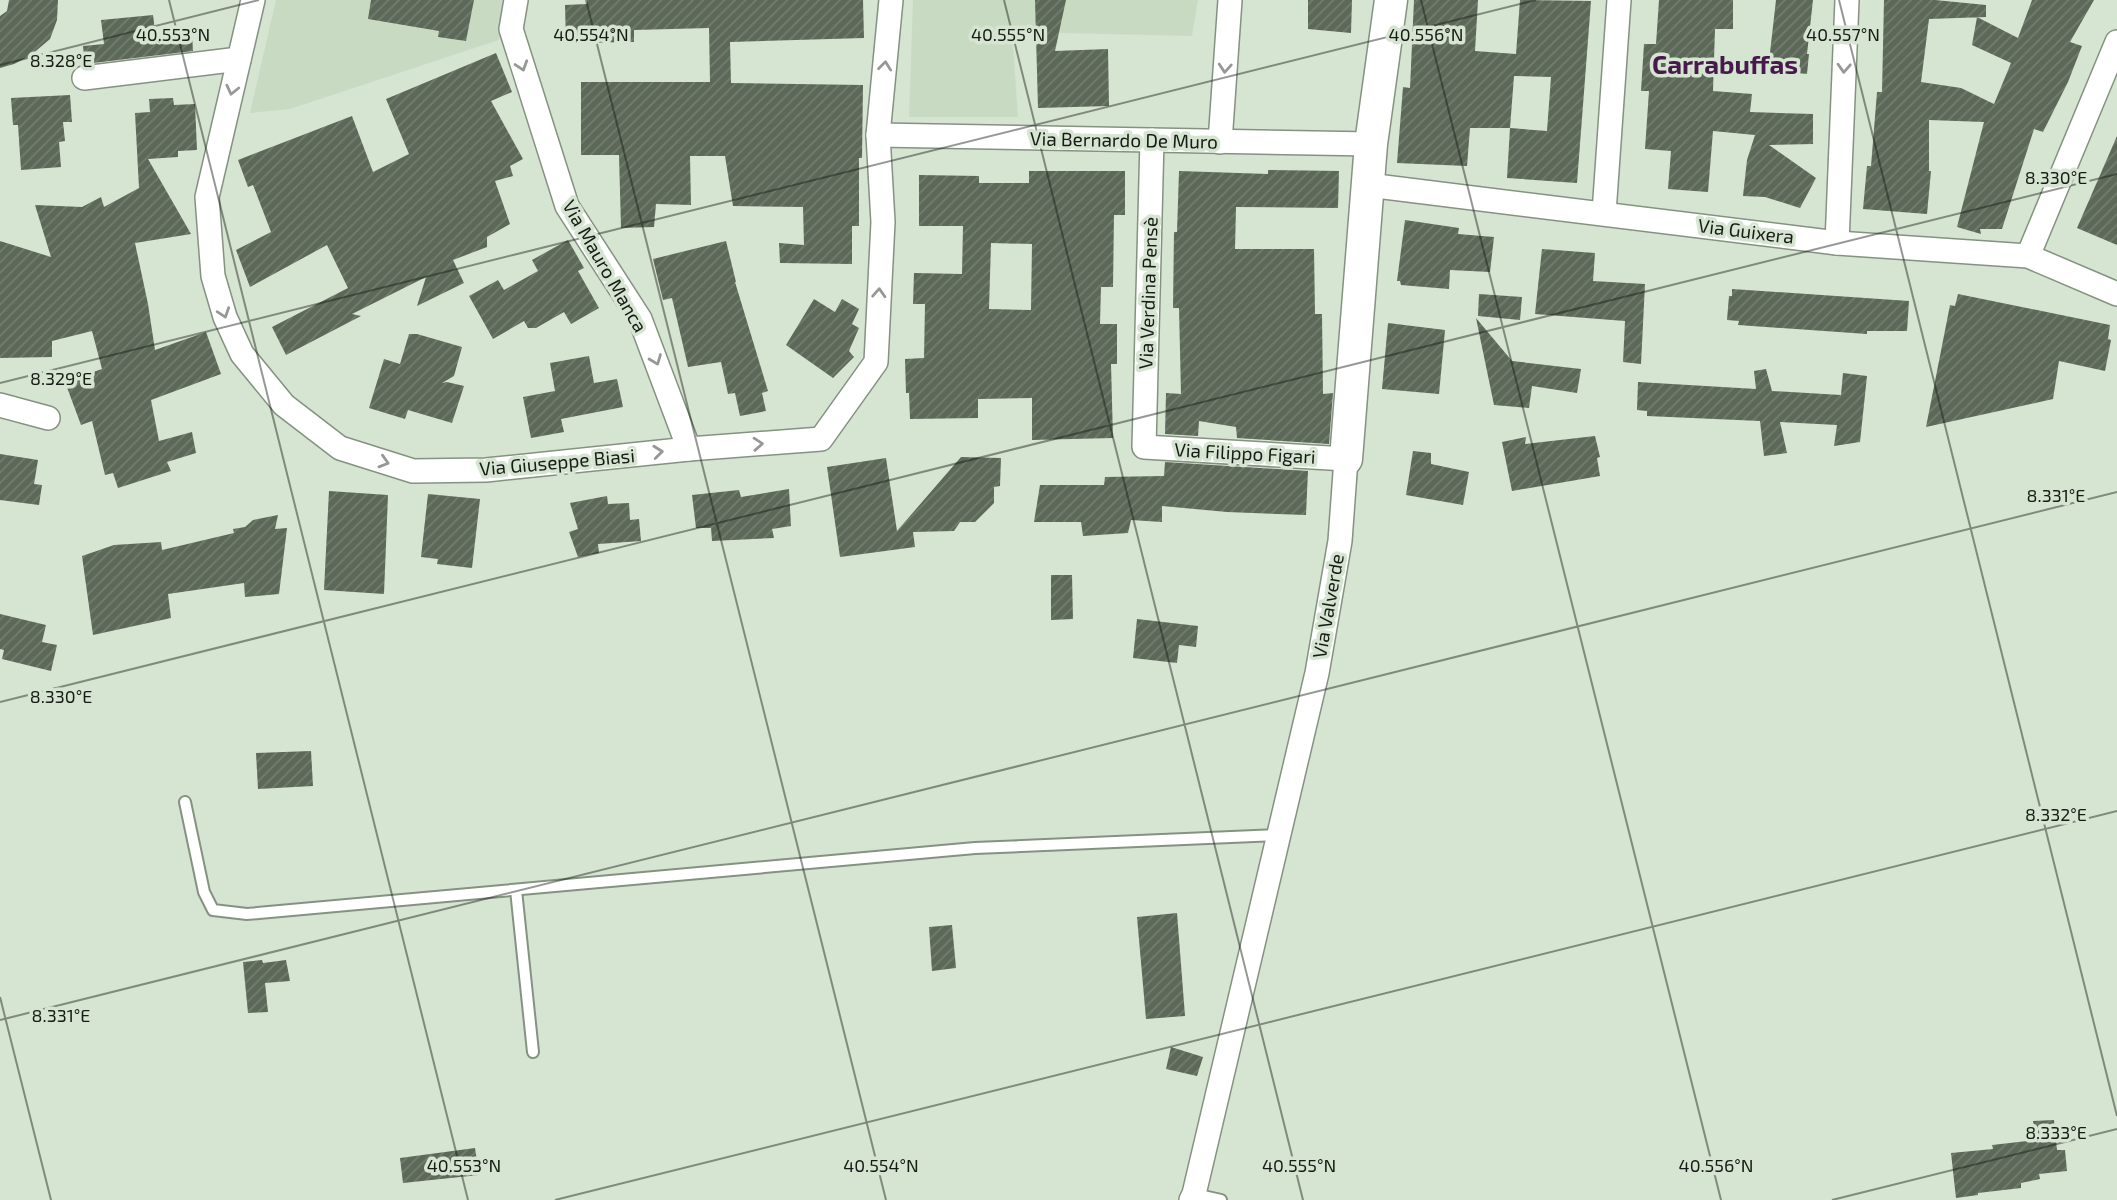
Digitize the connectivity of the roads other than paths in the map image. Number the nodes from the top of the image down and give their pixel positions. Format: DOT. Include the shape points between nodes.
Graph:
graph roads {
  1 [pos="253,0"];
  2 [pos="516,0"];
  3 [pos="891,0"];
  4 [pos="1230,0"];
  5 [pos="1391,0"];
  6 [pos="1619,0"];
  7 [pos="1847,0"];
  8 [pos="2117,42"];
  9 [pos="239,59"];
  10 [pos="84,78"];
  11 [pos="878,135"];
  12 [pos="1152,140"];
  13 [pos="1220,142"];
  14 [pos="1371,144"];
  15 [pos="1368,185"];
  16 [pos="1604,213"];
  17 [pos="1837,243"];
  18 [pos="2028,256"];
  19 [pos="2117,294"];
  20 [pos="0,405"];
  21 [pos="48,418"];
  22 [pos="1144,447"];
  23 [pos="690,449"];
  24 [pos="1346,459"];
  25 [pos="185,802"];
  26 [pos="1279,835"];
  27 [pos="516,890"];
  28 [pos="533,1052"];
  29 [pos="1192,1197"];
  30 [pos="1221,1200"];
  1 -- 9 [label="street, Via Giuseppe Biasi"];
  2 -- 23 [label="street, Via Mauro Manca, one-way" via="510,29 567,206 640,319"];
  11 -- 3 [label="street, Via Giuseppe Biasi, one-way"];
  4 -- 13 [label="street, one-way"];
  5 -- 14 [label="street, Via Valverde"];
  6 -- 16 [label="street"];
  7 -- 17 [label="street, one-way"];
  8 -- 18 [label="street"];
  9 -- 10 [label="street"];
  9 -- 23 [label="street, Via Giuseppe Biasi, one-way" via="207,197 213,276 242,354 285,405 340,448 413,471 485,470"];
  11 -- 12 [label="street, Via Bernardo De Muro"];
  23 -- 11 [label="street, Via Giuseppe Biasi, one-way" via="821,439 876,362 883,222"];
  12 -- 13 [label="street, Via Bernardo De Muro"];
  12 -- 22 [label="street, Via Verdina Pensè"];
  13 -- 14 [label="street, Via Bernardo De Muro"];
  14 -- 15 [label="street, Via Valverde"];
  15 -- 16 [label="street, Via Guixera"];
  15 -- 24 [label="street, Via Valverde"];
  16 -- 17 [label="street, Via Guixera"];
  17 -- 18 [label="street, Via Guixera"];
  18 -- 19 [label="street, Via Guixera"];
  20 -- 21 [label="street"];
  22 -- 24 [label="street, Via Filippo Figari"];
  24 -- 26 [label="street, Via Valverde" via="1340,541 1317,673"];
  25 -- 27 [label="lane" via="204,892 213,910 247,914"];
  26 -- 27 [label="lane" via="975,848"];
  26 -- 29 [label="street, Via Valverde"];
  27 -- 28 [label="lane"];
  29 -- 30 [label="lane"];
}
